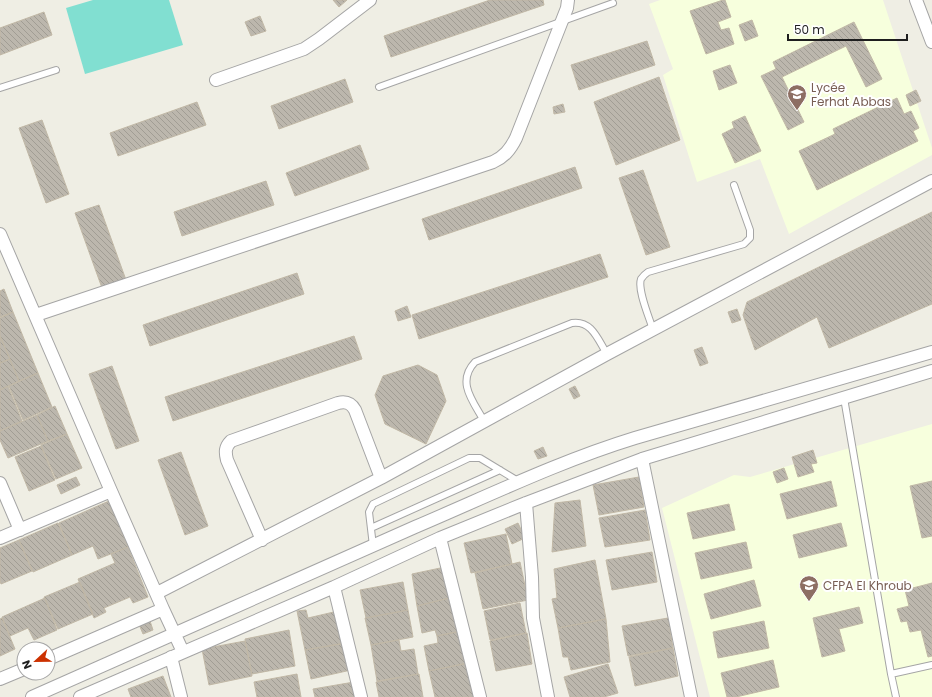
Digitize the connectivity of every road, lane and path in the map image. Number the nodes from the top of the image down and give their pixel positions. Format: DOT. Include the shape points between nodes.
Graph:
graph roads {
  1 [pos="370,0"];
  2 [pos="568,0"];
  3 [pos="916,0"];
  4 [pos="613,3"];
  5 [pos="562,22"];
  6 [pos="932,42"];
  7 [pos="56,70"];
  8 [pos="216,80"];
  9 [pos="380,87"];
  10 [pos="0,88"];
  11 [pos="932,181"];
  12 [pos="734,186"];
  13 [pos="0,234"];
  14 [pos="36,315"];
  15 [pos="653,330"];
  16 [pos="932,352"];
  17 [pos="606,354"];
  18 [pos="932,371"];
  19 [pos="844,398"];
  20 [pos="484,421"];
  21 [pos="642,460"];
  22 [pos="500,470"];
  23 [pos="380,478"];
  24 [pos="519,482"];
  25 [pos="0,484"];
  26 [pos="111,491"];
  27 [pos="526,503"];
  28 [pos="371,528"];
  29 [pos="20,530"];
  30 [pos="0,538"];
  31 [pos="440,538"];
  32 [pos="262,540"];
  33 [pos="374,546"];
  34 [pos="334,587"];
  35 [pos="156,593"];
  36 [pos="163,609"];
  37 [pos="175,634"];
  38 [pos="183,652"];
  39 [pos="56,656"];
  40 [pos="171,658"];
  41 [pos="932,665"];
  42 [pos="16,672"];
  43 [pos="891,674"];
  44 [pos="0,679"];
  45 [pos="32,697"];
  46 [pos="80,697"];
  47 [pos="181,697"];
  48 [pos="361,697"];
  49 [pos="480,697"];
  50 [pos="548,697"];
  51 [pos="691,697"];
  52 [pos="896,697"];
  1 -- 8 [label="street" via="304,49"];
  2 -- 5 [label="street"];
  3 -- 6 [label="street"];
  4 -- 5 [label="lane"];
  5 -- 9 [label="lane"];
  5 -- 14 [label="street" via="512,147 500,159"];
  7 -- 10 [label="lane"];
  11 -- 15 [label="street"];
  12 -- 15 [label="lane" via="750,230 750,238 744,244 648,272 641,280 640,290"];
  13 -- 14 [label="street"];
  14 -- 26 [label="street"];
  15 -- 17 [label="street"];
  16 -- 24 [label="street" via="613,445"];
  17 -- 20 [label="street"];
  17 -- 20 [label="lane" via="590,327 577,322 475,362 467,373 467,388"];
  18 -- 19 [label="street"];
  19 -- 21 [label="street"];
  19 -- 43 [label="lane"];
  20 -- 23 [label="street"];
  21 -- 27 [label="street"];
  21 -- 51 [label="street"];
  22 -- 24 [label="lane"];
  22 -- 28 [label="lane"];
  22 -- 28 [label="lane" via="480,458 469,458 373,504 369,512"];
  23 -- 32 [label="street"];
  23 -- 32 [label="street" via="355,410 348,402 338,403 235,439 226,448 226,460"];
  24 -- 33 [label="street"];
  25 -- 29 [label="street"];
  26 -- 29 [label="street"];
  26 -- 35 [label="street"];
  27 -- 31 [label="street"];
  27 -- 50 [label="street" via="533,618"];
  28 -- 33 [label="lane"];
  29 -- 30 [label="street"];
  31 -- 34 [label="street"];
  31 -- 49 [label="street"];
  32 -- 35 [label="street"];
  33 -- 37 [label="street"];
  34 -- 38 [label="street"];
  34 -- 48 [label="street"];
  35 -- 36 [label="street"];
  36 -- 37 [label="street"];
  36 -- 39 [label="street"];
  37 -- 38 [label="street"];
  37 -- 45 [label="street"];
  38 -- 40 [label="street"];
  40 -- 46 [label="street"];
  40 -- 47 [label="street"];
  41 -- 43 [label="lane"];
  42 -- 44 [label="street"];
  43 -- 52 [label="lane"];
}
